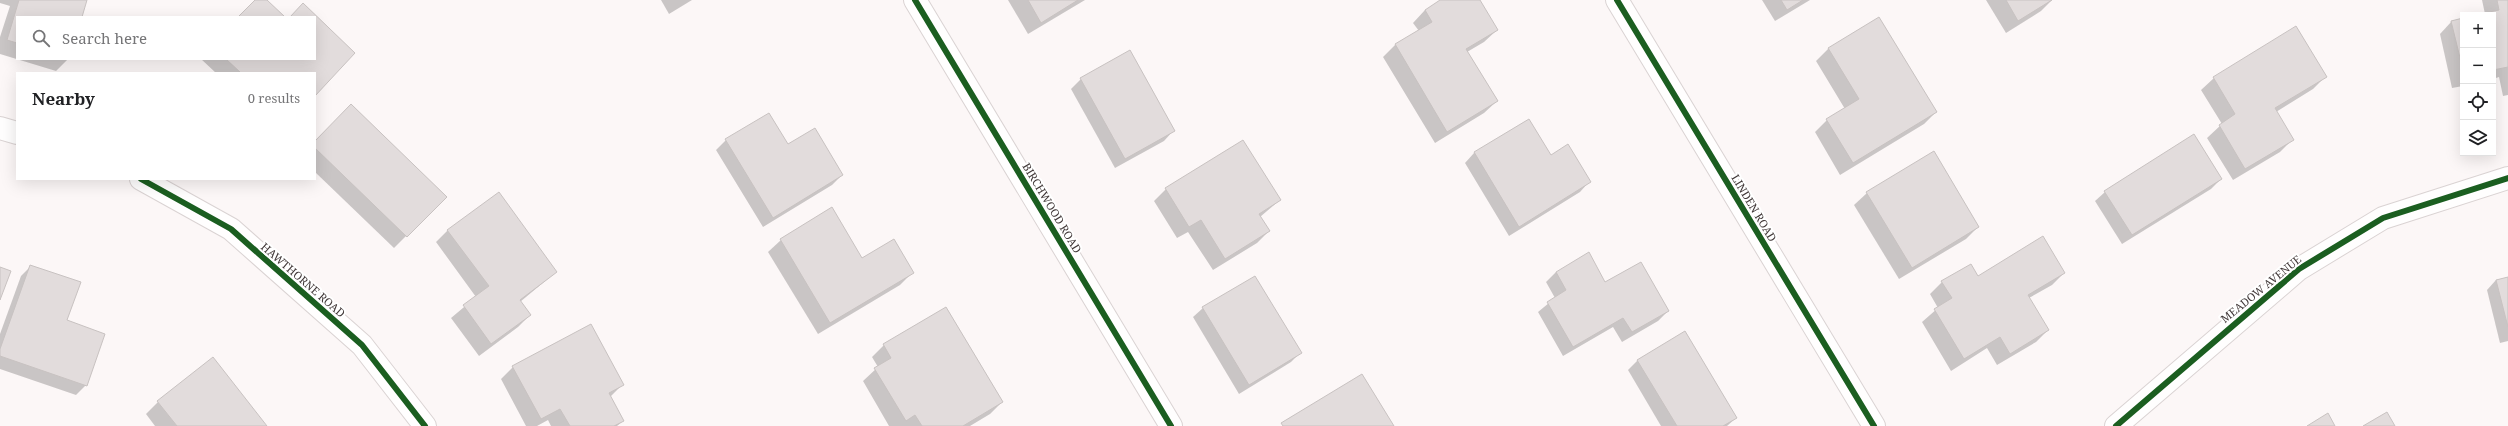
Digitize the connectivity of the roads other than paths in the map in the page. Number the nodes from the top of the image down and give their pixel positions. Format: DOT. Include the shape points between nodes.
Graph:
graph roads {
  1 [pos="915,0"];
  2 [pos="1617,0"];
  3 [pos="0,128"];
  4 [pos="16,133"];
  5 [pos="2508,178"];
  6 [pos="143,180"];
  7 [pos="425,426"];
  8 [pos="1171,426"];
  9 [pos="1874,426"];
  10 [pos="2116,426"];
  1 -- 8 [label="street, BIRCHWOOD ROAD"];
  2 -- 9 [label="street, LINDEN ROAD"];
  3 -- 4 [label="street"];
  5 -- 10 [label="street, MEADOW AVENUE" via="2383,218 2299,269"];
  6 -- 7 [label="street, HAWTHORNE ROAD" via="231,229 362,345"];
}
